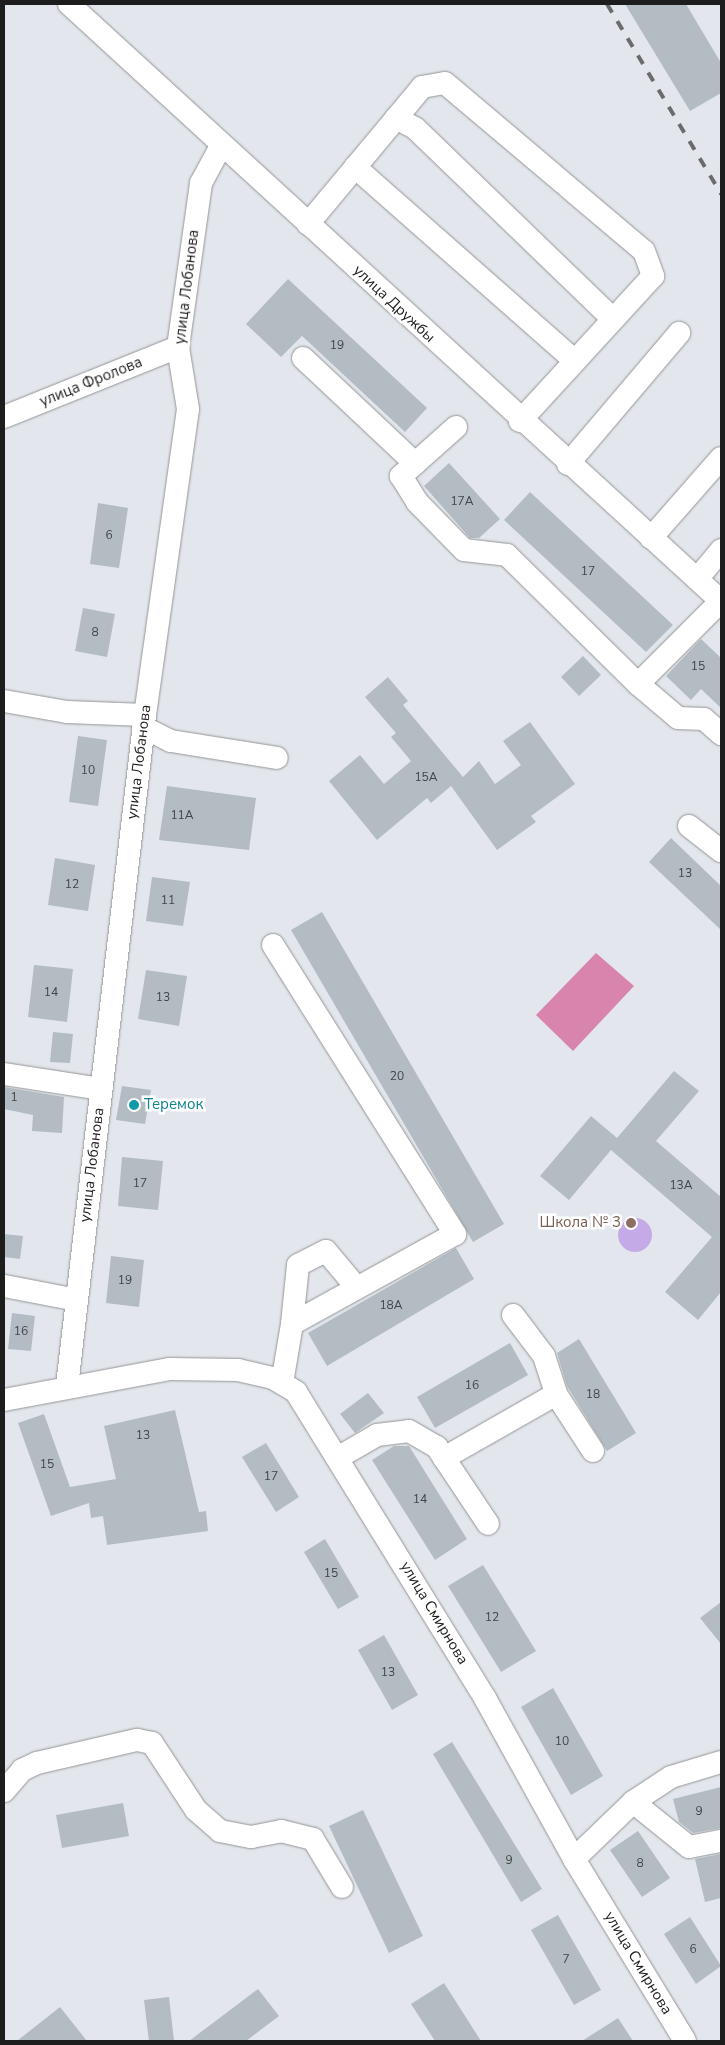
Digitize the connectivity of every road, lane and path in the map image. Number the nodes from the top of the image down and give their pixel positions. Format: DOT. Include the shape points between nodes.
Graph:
graph roads {
  1 [pos="69,4"];
  2 [pos="396,118"];
  3 [pos="221,146"];
  4 [pos="355,167"];
  5 [pos="308,224"];
  6 [pos="613,319"];
  7 [pos="679,333"];
  8 [pos="178,346"];
  9 [pos="303,358"];
  10 [pos="575,361"];
  11 [pos="4,417"];
  12 [pos="520,421"];
  13 [pos="456,427"];
  14 [pos="721,458"];
  15 [pos="416,463"];
  16 [pos="568,464"];
  17 [pos="651,538"];
  18 [pos="721,550"];
  19 [pos="697,579"];
  20 [pos="721,601"];
  21 [pos="638,684"];
  22 [pos="4,701"];
  23 [pos="144,721"];
  24 [pos="721,734"];
  25 [pos="277,758"];
  26 [pos="689,826"];
  27 [pos="721,851"];
  28 [pos="273,945"];
  29 [pos="4,1074"];
  30 [pos="101,1089"];
  31 [pos="4,1286"];
  32 [pos="357,1288"];
  33 [pos="77,1300"];
  34 [pos="514,1314"];
  35 [pos="292,1324"];
  36 [pos="282,1383"];
  37 [pos="66,1386"];
  38 [pos="556,1394"];
  39 [pos="4,1400"];
  40 [pos="593,1451"];
  41 [pos="340,1457"];
  42 [pos="444,1458"];
  43 [pos="488,1524"];
  44 [pos="721,1762"];
  45 [pos="4,1791"];
  46 [pos="632,1802"];
  47 [pos="721,1841"];
  48 [pos="574,1858"];
  49 [pos="342,1887"];
  50 [pos="685,2041"];
  1 -- 3 [label="street, улица Дружбы"];
  2 -- 4 [label="street"];
  2 -- 6 [label="street" via="415,128"];
  2 -- 6 [label="street" via="422,87 445,83 644,251 653,276"];
  3 -- 5 [label="street, улица Дружбы"];
  3 -- 8 [label="street, улица Лобанова" via="201,184"];
  4 -- 5 [label="street"];
  4 -- 10 [label="street"];
  5 -- 12 [label="street, улица Дружбы"];
  6 -- 10 [label="street"];
  7 -- 16 [label="street"];
  8 -- 11 [label="street, улица Фролова"];
  8 -- 23 [label="street, улица Лобанова" via="188,409"];
  9 -- 15 [label="street"];
  10 -- 12 [label="street"];
  12 -- 16 [label="street, улица Дружбы"];
  13 -- 15 [label="street"];
  14 -- 17 [label="street"];
  15 -- 21 [label="street" via="401,476 417,502 464,550 507,555"];
  16 -- 17 [label="street, улица Дружбы"];
  17 -- 19 [label="street, улица Дружбы"];
  18 -- 19 [label="street"];
  19 -- 20 [label="street, улица Дружбы"];
  20 -- 21 [label="street"];
  21 -- 24 [label="street" via="678,718 704,719"];
  22 -- 23 [label="street"];
  23 -- 25 [label="street" via="171,741"];
  23 -- 30 [label="street, улица Лобанова"];
  26 -- 27 [label="street"];
  28 -- 32 [label="street" via="455,1234"];
  29 -- 30 [label="street"];
  30 -- 33 [label="street, улица Лобанова"];
  31 -- 33 [label="street"];
  32 -- 35 [label="street"];
  32 -- 35 [label="street" via="326,1251 298,1265"];
  33 -- 37 [label="street, улица Лобанова"];
  34 -- 38 [label="street" via="544,1356"];
  35 -- 36 [label="street"];
  36 -- 37 [label="street, улица Смирнова" via="238,1370 170,1370"];
  36 -- 41 [label="street, улица Смирнова" via="296,1392 312,1412"];
  37 -- 39 [label="street, улица Смирнова"];
  38 -- 40 [label="street"];
  38 -- 42 [label="street"];
  41 -- 42 [label="street" via="377,1435 410,1431 437,1447"];
  41 -- 48 [label="street, улица Смирнова" via="486,1700"];
  42 -- 43 [label="street"];
  44 -- 46 [label="street" via="671,1777"];
  45 -- 49 [label="street" via="22,1770 37,1763 137,1740 152,1743 196,1810 220,1831 251,1837 281,1831 313,1838"];
  46 -- 47 [label="street" via="689,1847"];
  46 -- 48 [label="street"];
  48 -- 50 [label="street, улица Смирнова"];
}
